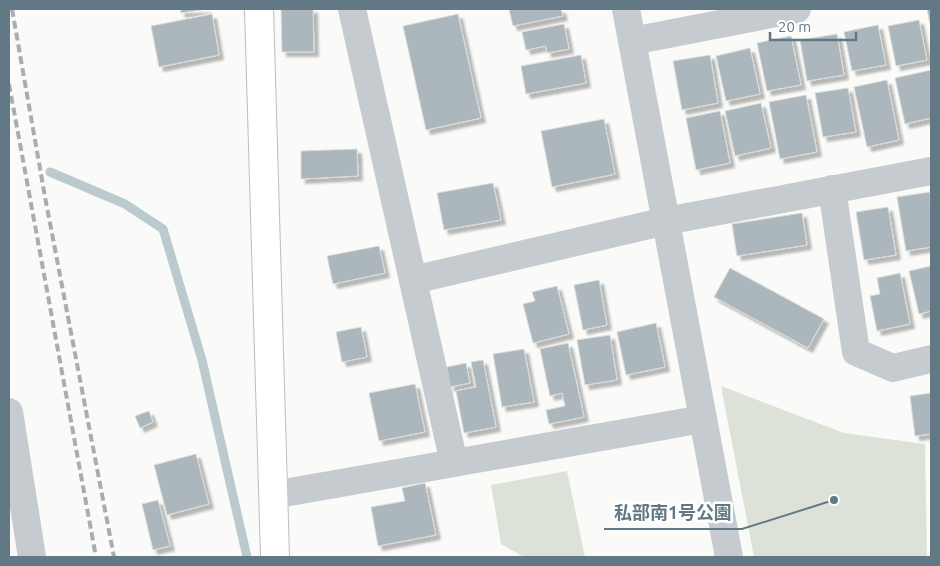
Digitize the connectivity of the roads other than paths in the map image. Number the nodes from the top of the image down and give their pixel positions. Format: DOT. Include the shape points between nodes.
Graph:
graph roads {
  1 [pos="259,9"];
  2 [pos="352,9"];
  3 [pos="626,9"];
  4 [pos="798,9"];
  5 [pos="632,41"];
  6 [pos="931,171"];
  7 [pos="832,190"];
  8 [pos="666,221"];
  9 [pos="413,280"];
  10 [pos="931,359"];
  11 [pos="9,412"];
  12 [pos="703,418"];
  13 [pos="454,463"];
  14 [pos="273,495"];
  15 [pos="275,555"];
  16 [pos="32,557"];
  17 [pos="729,557"];
  1 -- 14 [label="street"];
  2 -- 9 [label="street"];
  3 -- 5 [label="street"];
  4 -- 5 [label="street"];
  5 -- 8 [label="street"];
  6 -- 7 [label="street"];
  7 -- 8 [label="street"];
  7 -- 10 [label="street" via="856,352 893,368"];
  8 -- 9 [label="street"];
  8 -- 12 [label="street"];
  9 -- 13 [label="street"];
  11 -- 16 [label="street"];
  12 -- 13 [label="street"];
  12 -- 17 [label="street"];
  13 -- 14 [label="street"];
  14 -- 15 [label="street"];
}
